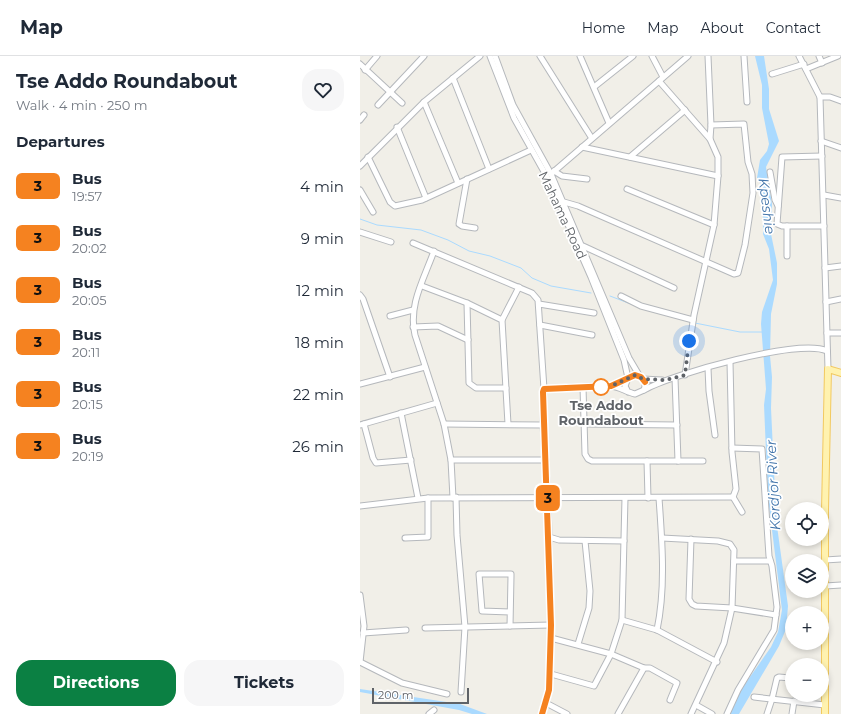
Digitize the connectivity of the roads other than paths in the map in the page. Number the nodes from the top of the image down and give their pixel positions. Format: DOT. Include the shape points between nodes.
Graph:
graph roads {
  1 [pos="377,56"];
  2 [pos="424,56"];
  3 [pos="480,56"];
  4 [pos="490,56"];
  5 [pos="495,56"];
  6 [pos="540,56"];
  7 [pos="580,56"];
  8 [pos="633,56"];
  9 [pos="652,56"];
  10 [pos="688,56"];
  11 [pos="709,56"];
  12 [pos="744,56"];
  13 [pos="799,56"];
  14 [pos="819,56"];
  15 [pos="838,56"];
  16 [pos="822,63"];
  17 [pos="360,64"];
  18 [pos="805,67"];
  19 [pos="365,70"];
  20 [pos="772,74"];
  21 [pos="453,78"];
  22 [pos="661,79"];
  23 [pos="594,87"];
  24 [pos="390,92"];
  25 [pos="820,97"];
  26 [pos="841,101"];
  27 [pos="424,102"];
  28 [pos="747,102"];
  29 [pos="402,103"];
  30 [pos="378,105"];
  31 [pos="685,110"];
  32 [pos="364,115"];
  33 [pos="360,120"];
  34 [pos="608,122"];
  35 [pos="711,125"];
  36 [pos="397,127"];
  37 [pos="591,137"];
  38 [pos="710,139"];
  39 [pos="822,141"];
  40 [pos="582,147"];
  41 [pos="841,148"];
  42 [pos="531,150"];
  43 [pos="822,156"];
  44 [pos="368,157"];
  45 [pos="630,157"];
  46 [pos="360,165"];
  47 [pos="489,169"];
  48 [pos="553,172"];
  49 [pos="770,172"];
  50 [pos="718,176"];
  51 [pos="588,178"];
  52 [pos="467,179"];
  53 [pos="458,183"];
  54 [pos="627,189"];
  55 [pos="360,190"];
  56 [pos="824,195"];
  57 [pos="426,198"];
  58 [pos="841,198"];
  59 [pos="564,202"];
  60 [pos="778,206"];
  61 [pos="373,212"];
  62 [pos="714,225"];
  63 [pos="787,226"];
  64 [pos="824,226"];
  65 [pos="475,228"];
  66 [pos="360,232"];
  67 [pos="391,242"];
  68 [pos="413,243"];
  69 [pos="583,246"];
  70 [pos="434,251"];
  71 [pos="787,256"];
  72 [pos="706,263"];
  73 [pos="841,266"];
  74 [pos="825,268"];
  75 [pos="422,286"];
  76 [pos="519,287"];
  77 [pos="674,288"];
  78 [pos="360,294"];
  79 [pos="621,296"];
  80 [pos="841,299"];
  81 [pos="826,302"];
  82 [pos="467,303"];
  83 [pos="539,304"];
  84 [pos="413,310"];
  85 [pos="594,313"];
  86 [pos="390,316"];
  87 [pos="502,320"];
  88 [pos="693,321"];
  89 [pos="540,325"];
  90 [pos="413,327"];
  91 [pos="827,333"];
  92 [pos="841,333"];
  93 [pos="592,335"];
  94 [pos="468,340"];
  95 [pos="827,351"];
  96 [pos="730,362"];
  97 [pos="425,367"];
  98 [pos="708,368"];
  99 [pos="828,370"];
  100 [pos="841,373"];
  101 [pos="685,375"];
  102 [pos="390,377"];
  103 [pos="641,377"];
  104 [pos="675,378"];
  105 [pos="627,379"];
  106 [pos="665,380"];
  107 [pos="360,384"];
  108 [pos="611,386"];
  109 [pos="583,387"];
  110 [pos="506,388"];
  111 [pos="544,389"];
  112 [pos="644,390"];
  113 [pos="628,392"];
  114 [pos="437,403"];
  115 [pos="401,413"];
  116 [pos="362,424"];
  117 [pos="444,424"];
  118 [pos="508,424"];
  119 [pos="543,424"];
  120 [pos="584,424"];
  121 [pos="677,425"];
  122 [pos="715,435"];
  123 [pos="732,448"];
  124 [pos="411,460"];
  125 [pos="451,460"];
  126 [pos="546,460"];
  127 [pos="647,461"];
  128 [pos="678,461"];
  129 [pos="703,461"];
  130 [pos="455,497"];
  131 [pos="733,497"];
  132 [pos="418,498"];
  133 [pos="428,498"];
  134 [pos="548,498"];
  135 [pos="625,498"];
  136 [pos="648,498"];
  137 [pos="659,498"];
  138 [pos="360,506"];
  139 [pos="742,512"];
  140 [pos="549,537"];
  141 [pos="405,538"];
  142 [pos="662,538"];
  143 [pos="691,539"];
  144 [pos="586,541"];
  145 [pos="624,541"];
  146 [pos="825,554"];
  147 [pos="841,559"];
  148 [pos="829,560"];
  149 [pos="734,561"];
  150 [pos="770,561"];
  151 [pos="841,584"];
  152 [pos="829,586"];
  153 [pos="360,595"];
  154 [pos="825,598"];
  155 [pos="361,606"];
  156 [pos="732,608"];
  157 [pos="510,612"];
  158 [pos="776,615"];
  159 [pos="622,620"];
  160 [pos="551,625"];
  161 [pos="510,626"];
  162 [pos="465,627"];
  163 [pos="425,628"];
  164 [pos="406,630"];
  165 [pos="657,630"];
  166 [pos="363,633"];
  167 [pos="551,638"];
  168 [pos="361,641"];
  169 [pos="578,644"];
  170 [pos="611,654"];
  171 [pos="360,662"];
  172 [pos="717,662"];
  173 [pos="644,668"];
  174 [pos="551,674"];
  175 [pos="785,678"];
  176 [pos="460,692"];
  177 [pos="447,694"];
  178 [pos="754,697"];
  179 [pos="772,699"];
  180 [pos="670,700"];
  181 [pos="785,701"];
  182 [pos="794,702"];
  183 [pos="546,703"];
  184 [pos="696,705"];
  185 [pos="825,706"];
  186 [pos="434,710"];
  187 [pos="429,714"];
  188 [pos="542,714"];
  189 [pos="567,714"];
  190 [pos="618,714"];
  191 [pos="691,714"];
  192 [pos="712,714"];
  193 [pos="727,714"];
  194 [pos="767,714"];
  195 [pos="792,714"];
  196 [pos="825,714"];
  1 -- 19 [label="street"];
  2 -- 24 [label="street"];
  3 -- 21 [label="street"];
  4 -- 42 [label="street, Mahama Road" via="508,107"];
  5 -- 48 [label="street, Mahama Road" via="513,105"];
  6 -- 37 [label="street"];
  7 -- 23 [label="street"];
  8 -- 23 [label="street"];
  9 -- 22 [label="street"];
  10 -- 22 [label="street"];
  11 -- 35 [label="street"];
  12 -- 28 [label="street"];
  13 -- 18 [label="street"];
  14 -- 16 [label="street"];
  15 -- 16 [label="street"];
  16 -- 18 [label="street"];
  17 -- 19 [label="street"];
  18 -- 20 [label="street"];
  18 -- 25 [label="street"];
  19 -- 24 [label="street"];
  21 -- 27 [label="street"];
  21 -- 47 [label="street"];
  22 -- 31 [label="street"];
  22 -- 34 [label="street"];
  23 -- 34 [label="street"];
  24 -- 29 [label="street"];
  24 -- 30 [label="street"];
  25 -- 26 [label="street"];
  25 -- 39 [label="street"];
  27 -- 36 [label="street"];
  27 -- 53 [label="street"];
  31 -- 38 [label="street"];
  31 -- 45 [label="street"];
  32 -- 33 [label="street"];
  34 -- 37 [label="street"];
  35 -- 38 [label="street"];
  35 -- 72 [label="street" via="744,124 753,193 738,273 734,274"];
  36 -- 44 [label="street"];
  36 -- 57 [label="street"];
  37 -- 40 [label="street"];
  38 -- 50 [label="street" via="718,157"];
  39 -- 41 [label="street"];
  39 -- 43 [label="street"];
  40 -- 45 [label="street"];
  40 -- 48 [label="street"];
  42 -- 47 [label="street"];
  42 -- 105 [label="street, Mahama Road" via="547,177 591,277 624,360"];
  43 -- 56 [label="street"];
  43 -- 60 [label="street" via="782,158"];
  44 -- 46 [label="street"];
  44 -- 57 [label="street" via="392,205"];
  45 -- 50 [label="street"];
  47 -- 52 [label="street"];
  48 -- 51 [label="street" via="562,176"];
  48 -- 59 [label="street, Mahama Road"];
  49 -- 60 [label="street"];
  50 -- 62 [label="street"];
  52 -- 53 [label="street"];
  52 -- 65 [label="street" via="459,224"];
  53 -- 57 [label="street"];
  54 -- 62 [label="street"];
  55 -- 61 [label="street"];
  56 -- 58 [label="street"];
  56 -- 64 [label="street"];
  59 -- 69 [label="street, Mahama Road"];
  59 -- 72 [label="street"];
  60 -- 63 [label="street" via="777,224"];
  62 -- 72 [label="street"];
  63 -- 64 [label="street"];
  63 -- 71 [label="street"];
  64 -- 74 [label="street"];
  66 -- 67 [label="street"];
  68 -- 70 [label="street"];
  69 -- 77 [label="street"];
  69 -- 103 [label="street, Mahama Road" via="629,358"];
  70 -- 75 [label="street"];
  70 -- 76 [label="street"];
  72 -- 88 [label="street"];
  73 -- 74 [label="street"];
  74 -- 81 [label="street"];
  75 -- 82 [label="street"];
  75 -- 84 [label="street"];
  76 -- 83 [label="street" via="536,297"];
  76 -- 87 [label="street"];
  78 -- 102 [label="street"];
  79 -- 88 [label="street" via="641,306"];
  80 -- 81 [label="street"];
  81 -- 91 [label="street"];
  82 -- 87 [label="street"];
  82 -- 94 [label="street"];
  83 -- 85 [label="street"];
  83 -- 89 [label="street"];
  84 -- 86 [label="street"];
  84 -- 90 [label="street"];
  87 -- 110 [label="street"];
  88 -- 101 [label="street"];
  89 -- 93 [label="street"];
  89 -- 111 [label="street"];
  90 -- 94 [label="street" via="438,326"];
  90 -- 97 [label="street"];
  91 -- 92 [label="street"];
  91 -- 95 [label="street"];
  94 -- 110 [label="street" via="471,387"];
  95 -- 96 [label="street" via="814,348 783,350"];
  95 -- 99 [label="street"];
  96 -- 98 [label="street"];
  96 -- 123 [label="street"];
  97 -- 102 [label="street"];
  97 -- 114 [label="street"];
  98 -- 101 [label="street"];
  98 -- 122 [label="street"];
  99 -- 100 [label="main road"];
  99 -- 146 [label="main road"];
  101 -- 104 [label="street"];
  102 -- 107 [label="street"];
  103 -- 105 [label="street" via="631,376"];
  103 -- 106 [label="street"];
  103 -- 112 [label="street" via="645,382"];
  104 -- 106 [label="street"];
  104 -- 121 [label="street"];
  105 -- 108 [label="street"];
  105 -- 113 [label="street" via="625,386"];
  106 -- 112 [label="street"];
  108 -- 109 [label="street"];
  108 -- 113 [label="street"];
  109 -- 111 [label="street"];
  109 -- 120 [label="street"];
  110 -- 118 [label="street"];
  111 -- 119 [label="street"];
  112 -- 113 [label="street" via="634,394"];
  114 -- 115 [label="street"];
  114 -- 117 [label="street"];
  115 -- 116 [label="street"];
  115 -- 124 [label="street"];
  116 -- 124 [label="street" via="376,463"];
  117 -- 118 [label="street"];
  117 -- 125 [label="street"];
  118 -- 119 [label="street"];
  119 -- 126 [label="street"];
  120 -- 121 [label="street"];
  120 -- 127 [label="street" via="585,454 588,459"];
  121 -- 128 [label="street"];
  123 -- 131 [label="street" via="736,489"];
  123 -- 150 [label="street" via="762,449"];
  124 -- 132 [label="street"];
  125 -- 126 [label="street"];
  125 -- 130 [label="street"];
  126 -- 134 [label="street"];
  127 -- 128 [label="street"];
  127 -- 136 [label="street"];
  128 -- 129 [label="street"];
  130 -- 133 [label="street"];
  130 -- 134 [label="street"];
  130 -- 162 [label="street"];
  131 -- 137 [label="street"];
  131 -- 139 [label="street"];
  132 -- 133 [label="street"];
  132 -- 138 [label="street"];
  133 -- 141 [label="street" via="428,537"];
  134 -- 135 [label="street"];
  134 -- 140 [label="street"];
  135 -- 136 [label="street"];
  135 -- 145 [label="street"];
  136 -- 137 [label="street"];
  137 -- 142 [label="street"];
  140 -- 144 [label="street" via="558,540"];
  140 -- 160 [label="street"];
  142 -- 143 [label="street"];
  142 -- 165 [label="street" via="661,610"];
  143 -- 149 [label="street" via="730,544 734,550"];
  143 -- 156 [label="street" via="689,599 696,606"];
  144 -- 145 [label="street"];
  144 -- 169 [label="street" via="590,591"];
  145 -- 159 [label="street"];
  147 -- 148 [label="street"];
  149 -- 150 [label="street"];
  149 -- 156 [label="street"];
  150 -- 158 [label="street"];
  151 -- 152 [label="street"];
  153 -- 155 [label="street"];
  154 -- 185 [label="main road"];
  155 -- 166 [label="street"];
  156 -- 158 [label="street"];
  156 -- 172 [label="street"];
  157 -- 157 [label="street" via="511,574 479,574 482,611"];
  157 -- 161 [label="street"];
  158 -- 193 [label="street" via="774,630 738,690"];
  159 -- 165 [label="street"];
  159 -- 170 [label="street"];
  160 -- 161 [label="street"];
  160 -- 167 [label="street"];
  161 -- 162 [label="street"];
  162 -- 163 [label="street"];
  162 -- 176 [label="street"];
  164 -- 166 [label="street"];
  165 -- 172 [label="street"];
  166 -- 168 [label="street"];
  167 -- 169 [label="street"];
  167 -- 174 [label="street"];
  168 -- 171 [label="street"];
  169 -- 170 [label="street"];
  170 -- 173 [label="street"];
  170 -- 174 [label="street" via="594,686"];
  171 -- 177 [label="street" via="402,683"];
  172 -- 184 [label="street"];
  173 -- 180 [label="street" via="650,668 677,683"];
  173 -- 190 [label="street"];
  174 -- 183 [label="street"];
  175 -- 179 [label="street" via="778,677"];
  178 -- 179 [label="street"];
  179 -- 181 [label="street"];
  179 -- 194 [label="street"];
  182 -- 185 [label="street"];
  182 -- 195 [label="street"];
  183 -- 188 [label="street"];
  183 -- 189 [label="street"];
  184 -- 191 [label="street"];
  184 -- 192 [label="street"];
  185 -- 196 [label="main road"];
  186 -- 187 [label="street"];
}
